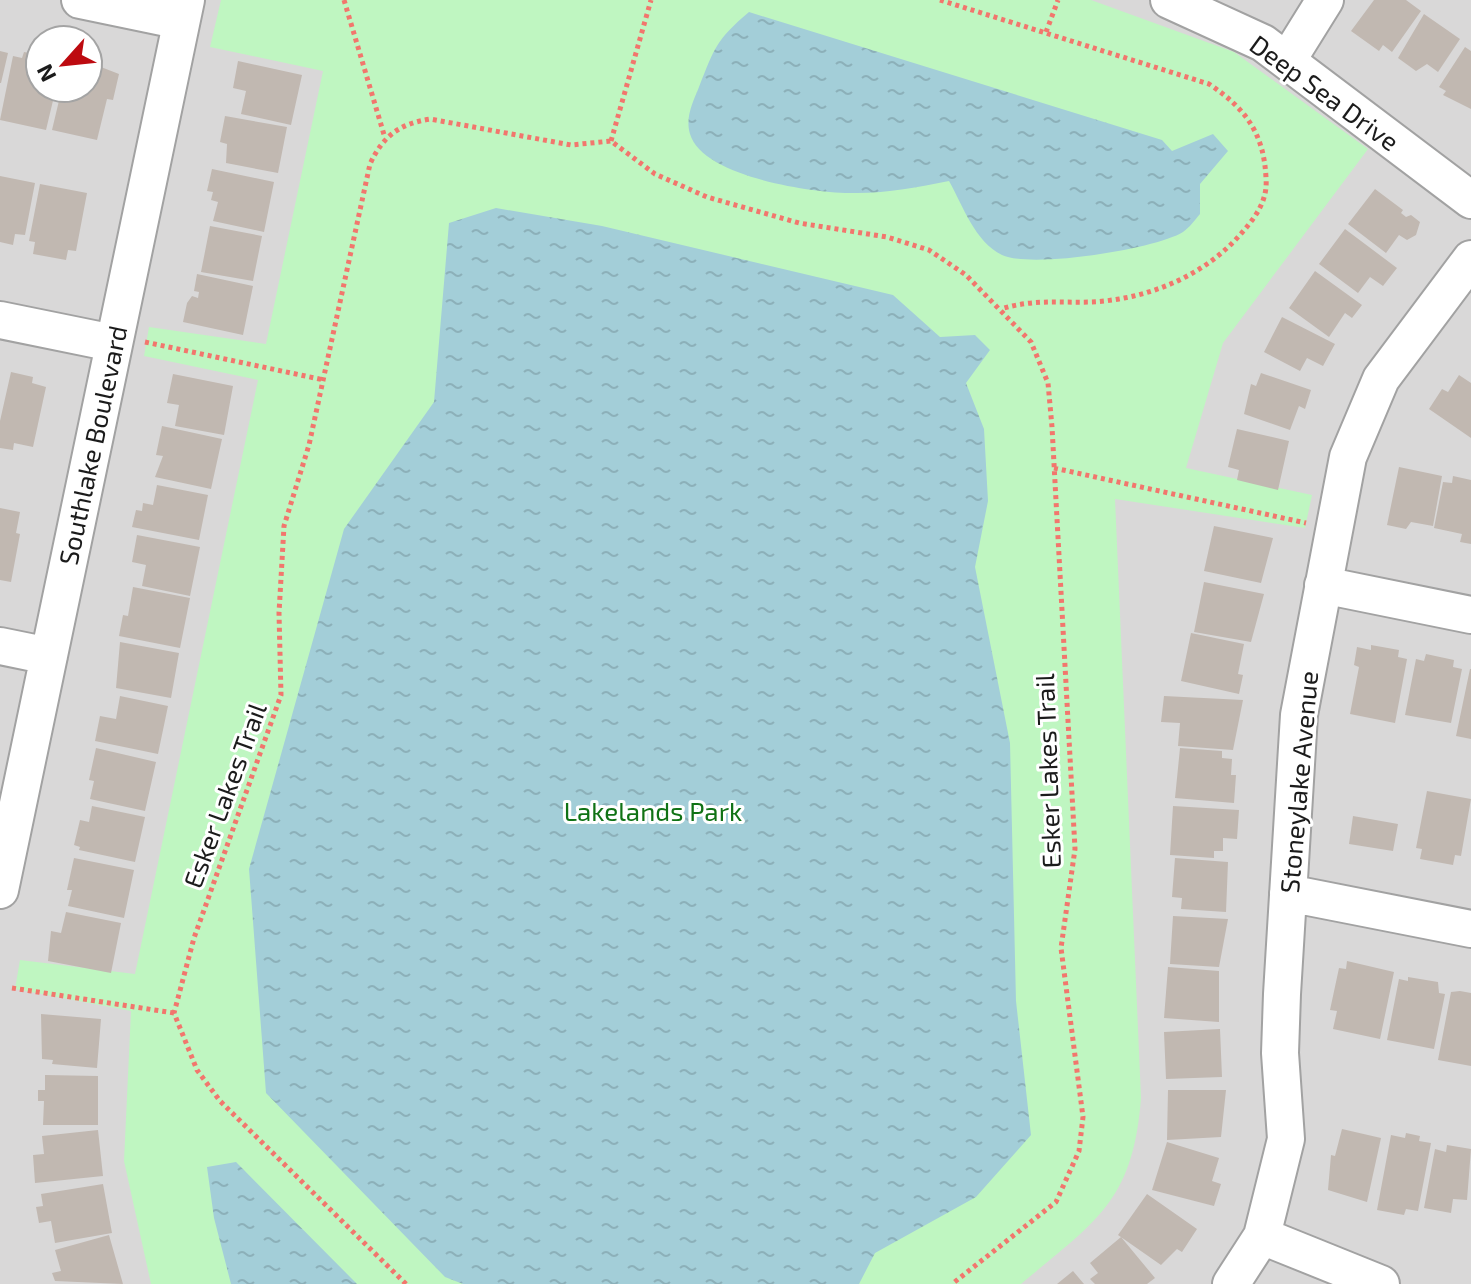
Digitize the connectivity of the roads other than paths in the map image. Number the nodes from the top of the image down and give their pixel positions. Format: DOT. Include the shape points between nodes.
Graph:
graph roads {
  1 [pos="80,0"];
  2 [pos="1169,0"];
  3 [pos="1325,0"];
  4 [pos="184,10"];
  5 [pos="1287,61"];
  6 [pos="1471,200"];
  7 [pos="1471,259"];
  8 [pos="0,320"];
  9 [pos="128,343"];
  10 [pos="1323,585"];
  11 [pos="1471,615"];
  12 [pos="0,646"];
  13 [pos="49,656"];
  14 [pos="0,890"];
  15 [pos="1288,893"];
  16 [pos="1471,929"];
  17 [pos="1262,1236"];
  18 [pos="1231,1284"];
  19 [pos="1381,1284"];
  1 -- 4 [label="street"];
  2 -- 5 [label="street, Deep Sea Drive" via="1238,30"];
  3 -- 5 [label="street"];
  4 -- 9 [label="street, Southlake Boulevard"];
  5 -- 6 [label="street, Deep Sea Drive"];
  7 -- 10 [label="street, Stoneylake Avenue" via="1370,401 1348,457"];
  8 -- 9 [label="street"];
  9 -- 13 [label="street, Southlake Boulevard"];
  10 -- 11 [label="street"];
  10 -- 15 [label="street, Stoneylake Avenue" via="1299,715"];
  12 -- 13 [label="street"];
  13 -- 14 [label="street, Southlake Boulevard"];
  15 -- 16 [label="street"];
  15 -- 17 [label="street, Stoneylake Avenue" via="1280,1053 1286,1139"];
  17 -- 18 [label="street, Stoneylake Avenue"];
  17 -- 19 [label="street"];
}
